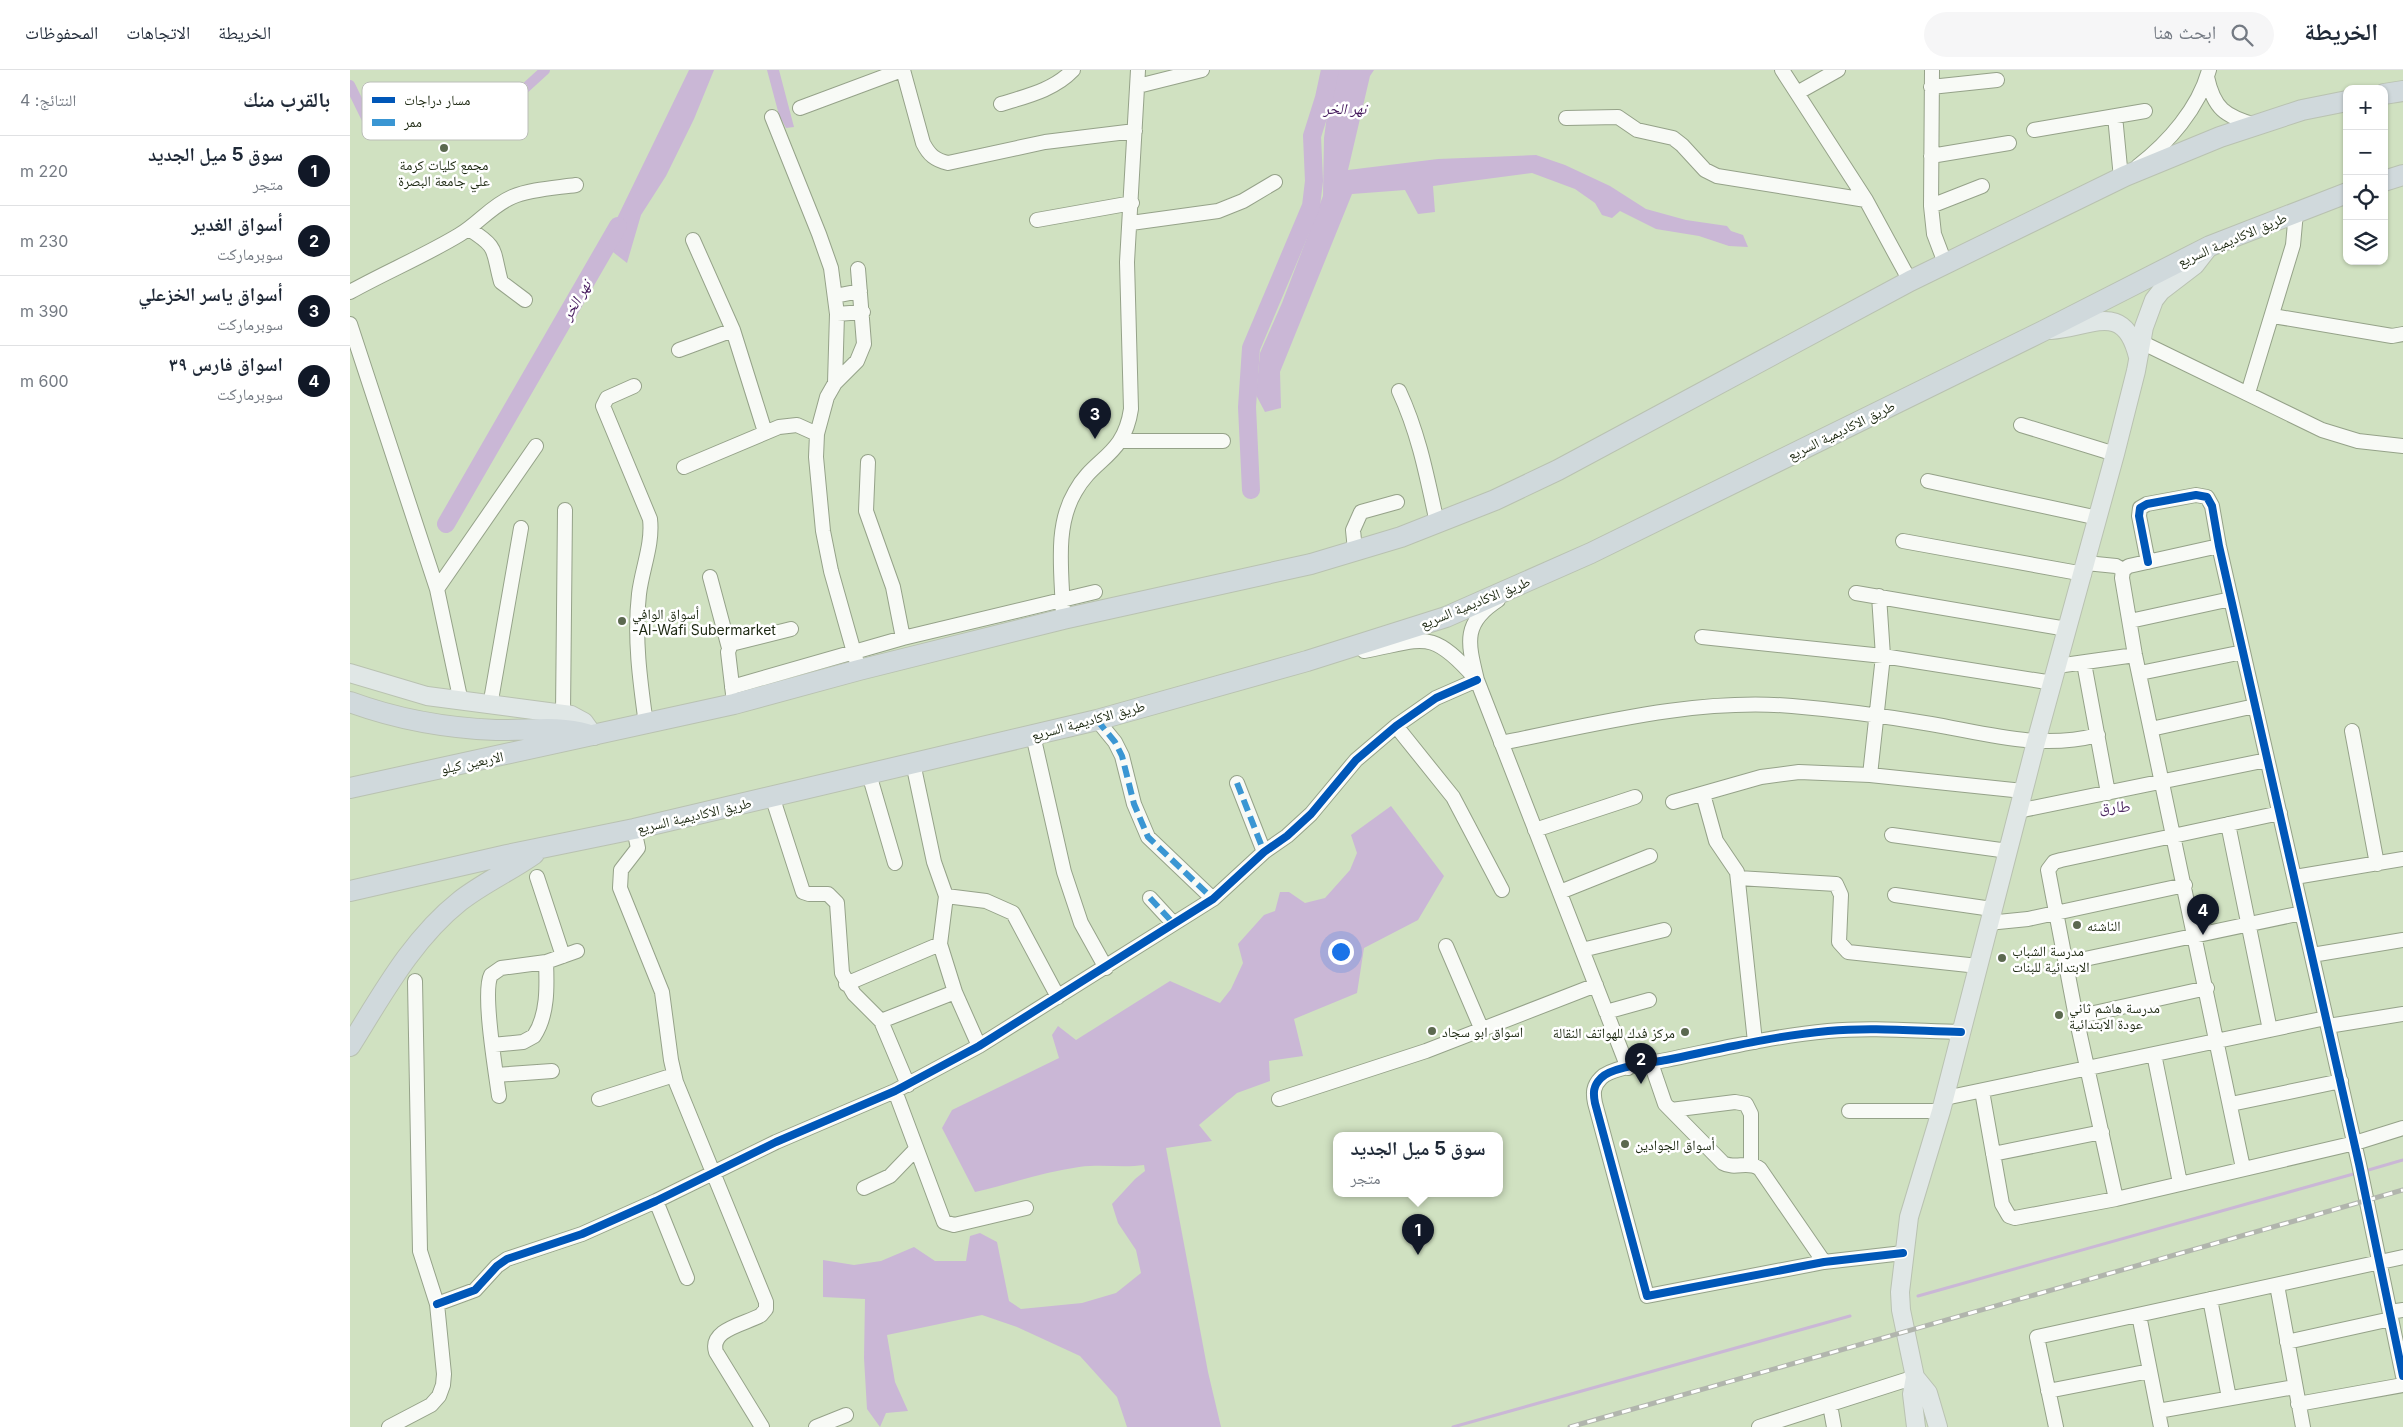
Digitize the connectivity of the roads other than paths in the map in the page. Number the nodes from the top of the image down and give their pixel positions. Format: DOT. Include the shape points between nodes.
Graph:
graph roads {
  1 [pos="902,70"];
  2 [pos="1073,70"];
  3 [pos="1138,70"];
  4 [pos="1202,70"];
  5 [pos="1782,70"];
  6 [pos="1838,70"];
  7 [pos="1932,70"];
  8 [pos="2208,74"];
  9 [pos="1997,80"];
  10 [pos="1138,86"];
  11 [pos="1931,87"];
  12 [pos="2403,91"];
  13 [pos="1797,93"];
  14 [pos="2388,93"];
  15 [pos="2343,102"];
  16 [pos="1002,104"];
  17 [pos="800,108"];
  18 [pos="2145,111"];
  19 [pos="2115,116"];
  20 [pos="772,117"];
  21 [pos="1566,118"];
  22 [pos="2257,126"];
  23 [pos="2034,130"];
  24 [pos="1135,131"];
  25 [pos="2009,143"];
  26 [pos="1931,156"];
  27 [pos="2403,175"];
  28 [pos="2123,177"];
  29 [pos="2388,180"];
  30 [pos="1275,182"];
  31 [pos="576,185"];
  32 [pos="1982,186"];
  33 [pos="2343,194"];
  34 [pos="1866,200"];
  35 [pos="1132,204"];
  36 [pos="1931,206"];
  37 [pos="2296,212"];
  38 [pos="1037,220"];
  39 [pos="1130,223"];
  40 [pos="469,229"];
  41 [pos="693,240"];
  42 [pos="2210,246"];
  43 [pos="1945,263"];
  44 [pos="858,268"];
  45 [pos="1910,281"];
  46 [pos="860,291"];
  47 [pos="350,292"];
  48 [pos="836,296"];
  49 [pos="525,300"];
  50 [pos="863,312"];
  51 [pos="838,314"];
  52 [pos="2272,316"];
  53 [pos="350,324"];
  54 [pos="733,330"];
  55 [pos="2043,331"];
  56 [pos="2403,334"];
  57 [pos="2141,342"];
  58 [pos="679,350"];
  59 [pos="2138,360"];
  60 [pos="835,383"];
  61 [pos="634,386"];
  62 [pos="1399,391"];
  63 [pos="2248,393"];
  64 [pos="2020,425"];
  65 [pos="766,432"];
  66 [pos="817,434"];
  67 [pos="1121,441"];
  68 [pos="1223,442"];
  69 [pos="536,446"];
  70 [pos="2403,446"];
  71 [pos="2115,454"];
  72 [pos="868,462"];
  73 [pos="684,467"];
  74 [pos="1928,481"];
  75 [pos="1397,502"];
  76 [pos="564,510"];
  77 [pos="2098,518"];
  78 [pos="1437,523"];
  79 [pos="521,528"];
  80 [pos="1903,541"];
  81 [pos="2219,546"];
  82 [pos="1355,550"];
  83 [pos="2148,562"];
  84 [pos="2085,569"];
  85 [pos="2123,570"];
  86 [pos="710,577"];
  87 [pos="1536,578"];
  88 [pos="437,589"];
  89 [pos="1095,592"];
  90 [pos="1856,594"];
  91 [pos="1879,596"];
  92 [pos="2231,599"];
  93 [pos="1063,609"];
  94 [pos="2130,621"];
  95 [pos="791,629"];
  96 [pos="2067,629"];
  97 [pos="1702,637"];
  98 [pos="903,638"];
  99 [pos="729,648"];
  100 [pos="2243,652"];
  101 [pos="2135,655"];
  102 [pos="1883,656"];
  103 [pos="856,661"];
  104 [pos="1307,661"];
  105 [pos="2084,663"];
  106 [pos="351,673"];
  107 [pos="2140,673"];
  108 [pos="2055,674"];
  109 [pos="1477,680"];
  110 [pos="733,696"];
  111 [pos="350,702"];
  112 [pos="461,702"];
  113 [pos="490,706"];
  114 [pos="2255,706"];
  115 [pos="563,714"];
  116 [pos="1878,715"];
  117 [pos="1097,720"];
  118 [pos="646,724"];
  119 [pos="1396,726"];
  120 [pos="2152,728"];
  121 [pos="2352,731"];
  122 [pos="1033,735"];
  123 [pos="2098,735"];
  124 [pos="594,736"];
  125 [pos="2036,742"];
  126 [pos="1501,743"];
  127 [pos="2267,760"];
  128 [pos="913,764"];
  129 [pos="869,774"];
  130 [pos="1870,775"];
  131 [pos="2163,782"];
  132 [pos="1237,783"];
  133 [pos="350,788"];
  134 [pos="2024,791"];
  135 [pos="2108,793"];
  136 [pos="1703,794"];
  137 [pos="772,796"];
  138 [pos="1635,797"];
  139 [pos="1673,802"];
  140 [pos="2018,811"];
  141 [pos="2280,813"];
  142 [pos="2228,824"];
  143 [pos="634,829"];
  144 [pos="1535,830"];
  145 [pos="2175,834"];
  146 [pos="1892,835"];
  147 [pos="544,847"];
  148 [pos="2008,851"];
  149 [pos="1264,852"];
  150 [pos="1650,856"];
  151 [pos="2403,859"];
  152 [pos="895,863"];
  153 [pos="2377,864"];
  154 [pos="537,877"];
  155 [pos="2295,877"];
  156 [pos="1738,878"];
  157 [pos="2185,885"];
  158 [pos="1502,890"];
  159 [pos="350,892"];
  160 [pos="1560,892"];
  161 [pos="1895,895"];
  162 [pos="946,896"];
  163 [pos="1150,898"];
  164 [pos="1213,899"];
  165 [pos="2056,912"];
  166 [pos="2302,913"];
  167 [pos="1990,916"];
  168 [pos="1172,923"];
  169 [pos="2249,924"];
  170 [pos="1664,930"];
  171 [pos="2196,934"];
  172 [pos="2403,940"];
  173 [pos="940,944"];
  174 [pos="1446,946"];
  175 [pos="1582,950"];
  176 [pos="577,951"];
  177 [pos="2312,955"];
  178 [pos="563,956"];
  179 [pos="546,962"];
  180 [pos="2066,963"];
  181 [pos="1978,966"];
  182 [pos="1106,968"];
  183 [pos="415,981"];
  184 [pos="846,984"];
  185 [pos="1596,985"];
  186 [pos="2207,988"];
  187 [pos="955,992"];
  188 [pos="1058,997"];
  189 [pos="1649,1000"];
  190 [pos="1606,1012"];
  191 [pos="2403,1014"];
  192 [pos="2076,1017"];
  193 [pos="881,1021"];
  194 [pos="2327,1022"];
  195 [pos="1482,1030"];
  196 [pos="2270,1030"];
  197 [pos="1961,1032"];
  198 [pos="2218,1041"];
  199 [pos="1755,1042"];
  200 [pos="492,1045"];
  201 [pos="350,1046"];
  202 [pos="978,1046"];
  203 [pos="2154,1054"];
  204 [pos="1651,1063"];
  205 [pos="1628,1068"];
  206 [pos="2087,1068"];
  207 [pos="552,1071"];
  208 [pos="496,1074"];
  209 [pos="674,1075"];
  210 [pos="2340,1081"];
  211 [pos="908,1085"];
  212 [pos="1982,1091"];
  213 [pos="895,1092"];
  214 [pos="499,1096"];
  215 [pos="599,1099"];
  216 [pos="1279,1099"];
  217 [pos="1943,1104"];
  218 [pos="2231,1104"];
  219 [pos="1671,1110"];
  220 [pos="1849,1112"];
  221 [pos="2403,1128"];
  222 [pos="2102,1132"];
  223 [pos="2355,1143"];
  224 [pos="916,1149"];
  225 [pos="1993,1154"];
  226 [pos="1751,1164"];
  227 [pos="2243,1168"];
  228 [pos="714,1173"];
  229 [pos="2180,1183"];
  230 [pos="864,1188"];
  231 [pos="2116,1198"];
  232 [pos="656,1202"];
  233 [pos="1026,1208"];
  234 [pos="1903,1253"];
  235 [pos="2403,1257"];
  236 [pos="1824,1262"];
  237 [pos="2380,1262"];
  238 [pos="687,1278"];
  239 [pos="2276,1285"];
  240 [pos="2210,1299"];
  241 [pos="436,1304"];
  242 [pos="2395,1314"];
  243 [pos="2138,1315"];
  244 [pos="2287,1342"];
  245 [pos="2150,1371"];
  246 [pos="2403,1376"];
  247 [pos="1915,1377"];
  248 [pos="2403,1385"];
  249 [pos="2295,1387"];
  250 [pos="2048,1391"];
  251 [pos="2230,1398"];
  252 [pos="2298,1404"];
  253 [pos="1830,1405"];
  254 [pos="2158,1411"];
  255 [pos="846,1415"];
  256 [pos="1774,1425"];
  257 [pos="389,1427"];
  258 [pos="762,1427"];
  259 [pos="816,1427"];
  260 [pos="1759,1427"];
  261 [pos="1834,1427"];
  262 [pos="1916,1427"];
  263 [pos="1938,1427"];
  264 [pos="2056,1427"];
  265 [pos="2161,1427"];
  266 [pos="2303,1427"];
  1 -- 17 [label="street"];
  1 -- 24 [label="street" via="923,143 928,153 948,163 1046,142"];
  2 -- 16 [label="street" via="1051,87"];
  3 -- 10 [label="street"];
  4 -- 10 [label="street"];
  5 -- 13 [label="street"];
  6 -- 13 [label="street"];
  7 -- 11 [label="street"];
  8 -- 22 [label="street" via="2211,94 2220,109"];
  8 -- 28 [label="street" via="2184,120 2159,147"];
  9 -- 11 [label="street"];
  10 -- 24 [label="street"];
  11 -- 26 [label="street"];
  12 -- 14 [label="highway"];
  13 -- 34 [label="street"];
  15 -- 22 [label="highway" via="2302,110"];
  18 -- 19 [label="street"];
  19 -- 23 [label="street"];
  19 -- 28 [label="street"];
  20 -- 48 [label="street" via="826,251"];
  21 -- 34 [label="street" via="1615,116 1637,130 1673,138 1705,170 1717,176"];
  22 -- 28 [label="highway"];
  24 -- 35 [label="street"];
  25 -- 26 [label="street"];
  26 -- 36 [label="street"];
  27 -- 29 [label="highway"];
  28 -- 43 [label="highway"];
  30 -- 39 [label="street" via="1218,211"];
  31 -- 40 [label="street" via="512,198 495,207"];
  32 -- 36 [label="street"];
  33 -- 37 [label="highway, طريق الاكاديمية السريع"];
  34 -- 45 [label="street"];
  35 -- 38 [label="street"];
  35 -- 39 [label="street"];
  36 -- 43 [label="street" via="1934,234"];
  37 -- 42 [label="highway, طريق الاكاديمية السريع"];
  37 -- 52 [label="street" via="2295,238"];
  39 -- 67 [label="street" via="1127,303 1131,409 1129,426"];
  40 -- 47 [label="street"];
  40 -- 49 [label="street" via="489,241 495,252 501,282"];
  41 -- 54 [label="street"];
  42 -- 55 [label="highway, طريق الاكاديمية السريع"];
  42 -- 57 [label="main road" via="2195,265 2160,291"];
  43 -- 45 [label="highway"];
  44 -- 46 [label="street"];
  45 -- 78 [label="highway" via="1558,470"];
  46 -- 48 [label="street"];
  46 -- 50 [label="street"];
  48 -- 51 [label="street"];
  50 -- 51 [label="street"];
  50 -- 60 [label="street" via="863,350 857,361"];
  51 -- 60 [label="street"];
  52 -- 56 [label="street" via="2392,336"];
  52 -- 63 [label="street"];
  53 -- 88 [label="street"];
  54 -- 58 [label="street"];
  54 -- 65 [label="street"];
  55 -- 59 [label="main road" via="2095,320 2110,321 2129,333"];
  55 -- 87 [label="highway, طريق الاكاديمية السريع"];
  57 -- 59 [label="main road"];
  57 -- 63 [label="street"];
  59 -- 71 [label="main road"];
  60 -- 66 [label="street" via="822,411"];
  61 -- 118 [label="street" via="607,398 603,406 650,518 638,617 638,663"];
  62 -- 78 [label="street" via="1422,452"];
  63 -- 70 [label="street" via="2322,430 2358,441"];
  64 -- 71 [label="street"];
  65 -- 66 [label="street" via="788,425"];
  65 -- 73 [label="street"];
  66 -- 103 [label="street" via="823,531"];
  67 -- 68 [label="street"];
  67 -- 93 [label="street" via="1088,474 1066,510 1062,531"];
  69 -- 88 [label="street"];
  71 -- 77 [label="main road"];
  72 -- 98 [label="street" via="866,511 893,587"];
  74 -- 77 [label="street"];
  75 -- 82 [label="street" via="1361,512 1352,530"];
  76 -- 115 [label="street"];
  77 -- 84 [label="main road"];
  78 -- 82 [label="highway"];
  79 -- 113 [label="street"];
  80 -- 84 [label="street"];
  81 -- 83 [label="street"];
  81 -- 83 [label="street" via="2212,506 2207,497 2196,495 2147,504 2139,512"];
  81 -- 92 [label="street"];
  82 -- 93 [label="highway" via="1311,564"];
  83 -- 85 [label="street"];
  84 -- 85 [label="street" via="2116,566"];
  84 -- 96 [label="main road"];
  85 -- 94 [label="street"];
  86 -- 99 [label="street"];
  87 -- 104 [label="highway, طريق الاكاديمية السريع" via="1446,617"];
  87 -- 109 [label="street" via="1488,607 1472,625 1469,644"];
  88 -- 112 [label="street"];
  89 -- 93 [label="street"];
  90 -- 91 [label="street"];
  91 -- 96 [label="street"];
  91 -- 102 [label="street"];
  92 -- 94 [label="street"];
  92 -- 100 [label="street"];
  93 -- 98 [label="street"];
  93 -- 103 [label="highway"];
  94 -- 101 [label="street"];
  95 -- 99 [label="street" via="734,642"];
  96 -- 108 [label="main road"];
  97 -- 102 [label="street"];
  98 -- 103 [label="street"];
  99 -- 110 [label="street"];
  100 -- 107 [label="street"];
  100 -- 114 [label="street"];
  101 -- 105 [label="street"];
  101 -- 107 [label="street"];
  102 -- 108 [label="street"];
  102 -- 116 [label="street"];
  103 -- 110 [label="highway"];
  104 -- 109 [label="street" via="1427,640 1445,648"];
  104 -- 117 [label="highway, طريق الاكاديمية السريع"];
  105 -- 108 [label="street"];
  105 -- 123 [label="street"];
  106 -- 112 [label="main road" via="412,692"];
  107 -- 120 [label="street"];
  108 -- 125 [label="main road"];
  109 -- 119 [label="street" via="1436,698"];
  109 -- 126 [label="street"];
  110 -- 118 [label="highway"];
  111 -- 124 [label="highway" via="459,727 566,729"];
  112 -- 113 [label="main road"];
  113 -- 115 [label="main road"];
  114 -- 120 [label="street"];
  114 -- 127 [label="street"];
  115 -- 124 [label="main road" via="584,722"];
  116 -- 125 [label="street"];
  116 -- 126 [label="street" via="1790,706 1713,707 1647,714"];
  116 -- 130 [label="street"];
  117 -- 122 [label="highway, طريق الاكاديمية السريع"];
  117 -- 164 [label="street" via="1122,756 1140,823 1148,837"];
  118 -- 124 [label="highway"];
  119 -- 149 [label="street" via="1356,760 1311,814"];
  119 -- 158 [label="street" via="1453,797"];
  120 -- 131 [label="street"];
  121 -- 153 [label="street"];
  122 -- 128 [label="highway, طريق الاكاديمية السريع"];
  122 -- 182 [label="street" via="1064,872 1081,923"];
  123 -- 125 [label="street" via="2068,741"];
  123 -- 135 [label="street"];
  124 -- 133 [label="highway, الاربعين كيلو"];
  125 -- 134 [label="main road"];
  126 -- 144 [label="street"];
  127 -- 131 [label="street"];
  127 -- 141 [label="street"];
  128 -- 129 [label="highway, طريق الاكاديمية السريع"];
  128 -- 162 [label="street" via="934,862"];
  129 -- 137 [label="highway, طريق الاكاديمية السريع"];
  129 -- 152 [label="street"];
  130 -- 134 [label="street"];
  130 -- 136 [label="street" via="1785,773"];
  131 -- 135 [label="street"];
  131 -- 145 [label="street"];
  132 -- 149 [label="street"];
  134 -- 140 [label="main road"];
  135 -- 140 [label="street"];
  136 -- 139 [label="street"];
  136 -- 156 [label="street" via="1716,841 1735,868"];
  137 -- 143 [label="highway, طريق الاكاديمية السريع"];
  137 -- 184 [label="street" via="803,892 828,894 837,903 840,961"];
  138 -- 144 [label="street"];
  140 -- 148 [label="main road"];
  141 -- 142 [label="street"];
  141 -- 155 [label="street"];
  142 -- 145 [label="street"];
  142 -- 169 [label="street"];
  143 -- 147 [label="highway, طريق الاكاديمية السريع"];
  143 -- 209 [label="street" via="638,848 622,870 620,888 662,992"];
  144 -- 160 [label="street"];
  145 -- 157 [label="street"];
  145 -- 165 [label="street" via="2054,862 2048,875"];
  146 -- 148 [label="street"];
  147 -- 159 [label="highway"];
  147 -- 201 [label="highway" via="461,900 438,921 402,964"];
  148 -- 167 [label="main road"];
  149 -- 164 [label="street"];
  150 -- 160 [label="street"];
  151 -- 153 [label="street"];
  153 -- 155 [label="street"];
  154 -- 178 [label="street"];
  155 -- 166 [label="street"];
  156 -- 181 [label="street" via="1836,884 1840,891 1839,942 1848,952"];
  156 -- 199 [label="street"];
  157 -- 165 [label="street"];
  157 -- 171 [label="street"];
  160 -- 175 [label="street"];
  161 -- 167 [label="street"];
  162 -- 173 [label="street"];
  162 -- 188 [label="street" via="986,901 1013,913"];
  163 -- 168 [label="street"];
  164 -- 168 [label="street"];
  165 -- 167 [label="street" via="2017,921"];
  165 -- 180 [label="street"];
  166 -- 169 [label="street"];
  166 -- 177 [label="street"];
  167 -- 181 [label="main road"];
  168 -- 182 [label="street"];
  169 -- 171 [label="street"];
  169 -- 196 [label="street"];
  170 -- 175 [label="street"];
  171 -- 180 [label="street"];
  171 -- 186 [label="street"];
  172 -- 177 [label="street"];
  173 -- 184 [label="street"];
  173 -- 187 [label="street"];
  174 -- 195 [label="street"];
  175 -- 185 [label="street"];
  176 -- 178 [label="street"];
  177 -- 194 [label="street"];
  178 -- 179 [label="street"];
  179 -- 200 [label="street" via="543,1014 534,1036 523,1042"];
  179 -- 200 [label="street" via="501,968 491,975 488,987"];
  180 -- 192 [label="street"];
  181 -- 197 [label="main road"];
  182 -- 188 [label="street"];
  183 -- 241 [label="street" via="420,1251"];
  184 -- 193 [label="street"];
  185 -- 190 [label="street"];
  185 -- 195 [label="street"];
  186 -- 192 [label="street"];
  186 -- 198 [label="street"];
  187 -- 193 [label="street"];
  187 -- 202 [label="street"];
  188 -- 202 [label="street"];
  189 -- 190 [label="street"];
  190 -- 205 [label="street"];
  191 -- 194 [label="street"];
  192 -- 206 [label="street"];
  193 -- 211 [label="street"];
  194 -- 196 [label="street"];
  194 -- 210 [label="street"];
  195 -- 216 [label="street"];
  196 -- 198 [label="street"];
  197 -- 199 [label="street" via="1827,1031"];
  197 -- 217 [label="main road"];
  198 -- 203 [label="street"];
  198 -- 218 [label="street"];
  199 -- 204 [label="street"];
  200 -- 208 [label="street"];
  202 -- 211 [label="street"];
  203 -- 206 [label="street"];
  203 -- 229 [label="street"];
  204 -- 205 [label="street"];
  204 -- 219 [label="street" via="1661,1099"];
  205 -- 236 [label="street" via="1602,1077 1594,1093 1648,1296"];
  206 -- 212 [label="street"];
  206 -- 222 [label="street"];
  207 -- 208 [label="street"];
  208 -- 214 [label="street"];
  209 -- 215 [label="street"];
  209 -- 228 [label="street"];
  210 -- 218 [label="street"];
  210 -- 223 [label="street"];
  211 -- 213 [label="street"];
  212 -- 217 [label="street"];
  212 -- 225 [label="street"];
  213 -- 224 [label="street"];
  213 -- 228 [label="street" via="776,1142"];
  217 -- 220 [label="street"];
  217 -- 234 [label="main road" via="1909,1217"];
  218 -- 227 [label="street"];
  219 -- 226 [label="street" via="1722,1162 1731,1166"];
  219 -- 226 [label="street" via="1735,1102 1746,1104 1751,1114"];
  221 -- 223 [label="street"];
  222 -- 225 [label="street"];
  222 -- 231 [label="street"];
  223 -- 227 [label="street"];
  223 -- 237 [label="street"];
  224 -- 230 [label="street" via="890,1176"];
  224 -- 233 [label="street" via="946,1223 954,1225"];
  225 -- 231 [label="street" via="2002,1204 2009,1216 2023,1217"];
  226 -- 236 [label="street" via="1760,1169"];
  227 -- 229 [label="street"];
  228 -- 232 [label="street"];
  228 -- 258 [label="street" via="767,1305 761,1315 720,1335 715,1348"];
  229 -- 231 [label="street"];
  232 -- 238 [label="street"];
  232 -- 241 [label="street" via="582,1234 507,1259 475,1290"];
  234 -- 236 [label="street"];
  234 -- 247 [label="main road" via="1901,1310"];
  235 -- 237 [label="street"];
  237 -- 239 [label="street"];
  237 -- 242 [label="street"];
  239 -- 240 [label="street"];
  239 -- 244 [label="street"];
  240 -- 243 [label="street"];
  240 -- 251 [label="street"];
  241 -- 257 [label="street" via="443,1385 431,1405"];
  242 -- 244 [label="street"];
  242 -- 246 [label="street"];
  243 -- 245 [label="street"];
  243 -- 250 [label="street" via="2037,1337"];
  244 -- 249 [label="street"];
  245 -- 250 [label="street"];
  245 -- 254 [label="street"];
  247 -- 253 [label="street"];
  247 -- 262 [label="main road" via="1912,1394"];
  247 -- 263 [label="main road" via="1928,1393"];
  248 -- 252 [label="street"];
  249 -- 251 [label="street"];
  249 -- 252 [label="street"];
  250 -- 264 [label="street"];
  251 -- 254 [label="street"];
  252 -- 266 [label="street"];
  253 -- 256 [label="street"];
  253 -- 261 [label="street"];
  254 -- 265 [label="street"];
  255 -- 259 [label="street"];
  256 -- 260 [label="street"];
}
